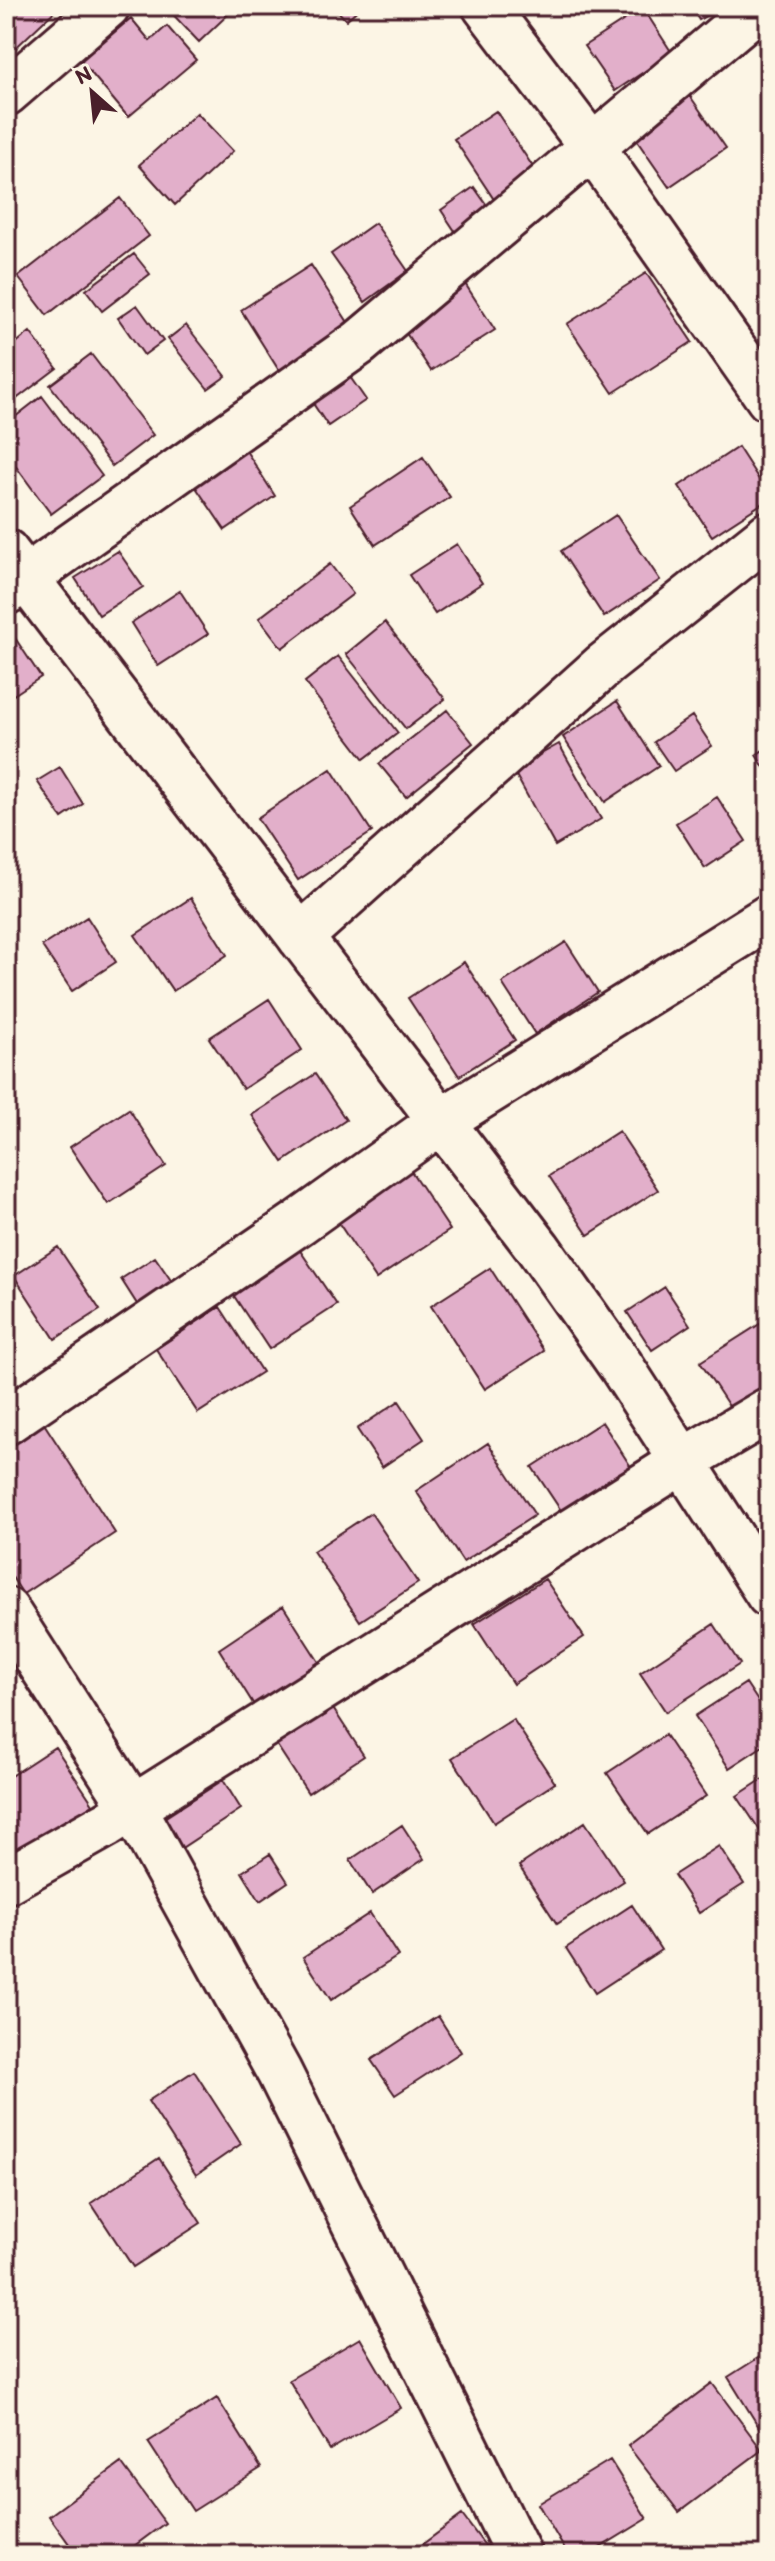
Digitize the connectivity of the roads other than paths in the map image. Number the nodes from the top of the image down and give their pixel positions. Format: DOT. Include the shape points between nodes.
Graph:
graph roads {
  1 [pos="107,6"];
  2 [pos="485,6"];
  3 [pos="760,6"];
  4 [pos="6,93"];
  5 [pos="592,147"];
  6 [pos="769,399"];
  7 [pos="769,534"];
  8 [pos="13,574"];
  9 [pos="769,917"];
  10 [pos="300,937"];
  11 [pos="440,1122"];
  12 [pos="769,1410"];
  13 [pos="6,1422"];
  14 [pos="683,1461"];
  15 [pos="769,1595"];
  16 [pos="6,1610"];
  17 [pos="133,1808"];
  18 [pos="6,1881"];
  19 [pos="519,2555"];
  1 -- 4 [label="street"];
  2 -- 5 [label="street"];
  3 -- 5 [label="street"];
  5 -- 6 [label="street"];
  5 -- 8 [label="street" via="359,343"];
  7 -- 10 [label="street" via="604,665"];
  8 -- 10 [label="street"];
  9 -- 11 [label="street"];
  10 -- 11 [label="street"];
  11 -- 13 [label="street"];
  11 -- 14 [label="street" via="538,1248"];
  12 -- 14 [label="street"];
  14 -- 15 [label="street"];
  14 -- 17 [label="street"];
  16 -- 17 [label="street"];
  17 -- 18 [label="street"];
  17 -- 19 [label="street" via="279,2072"];
}
